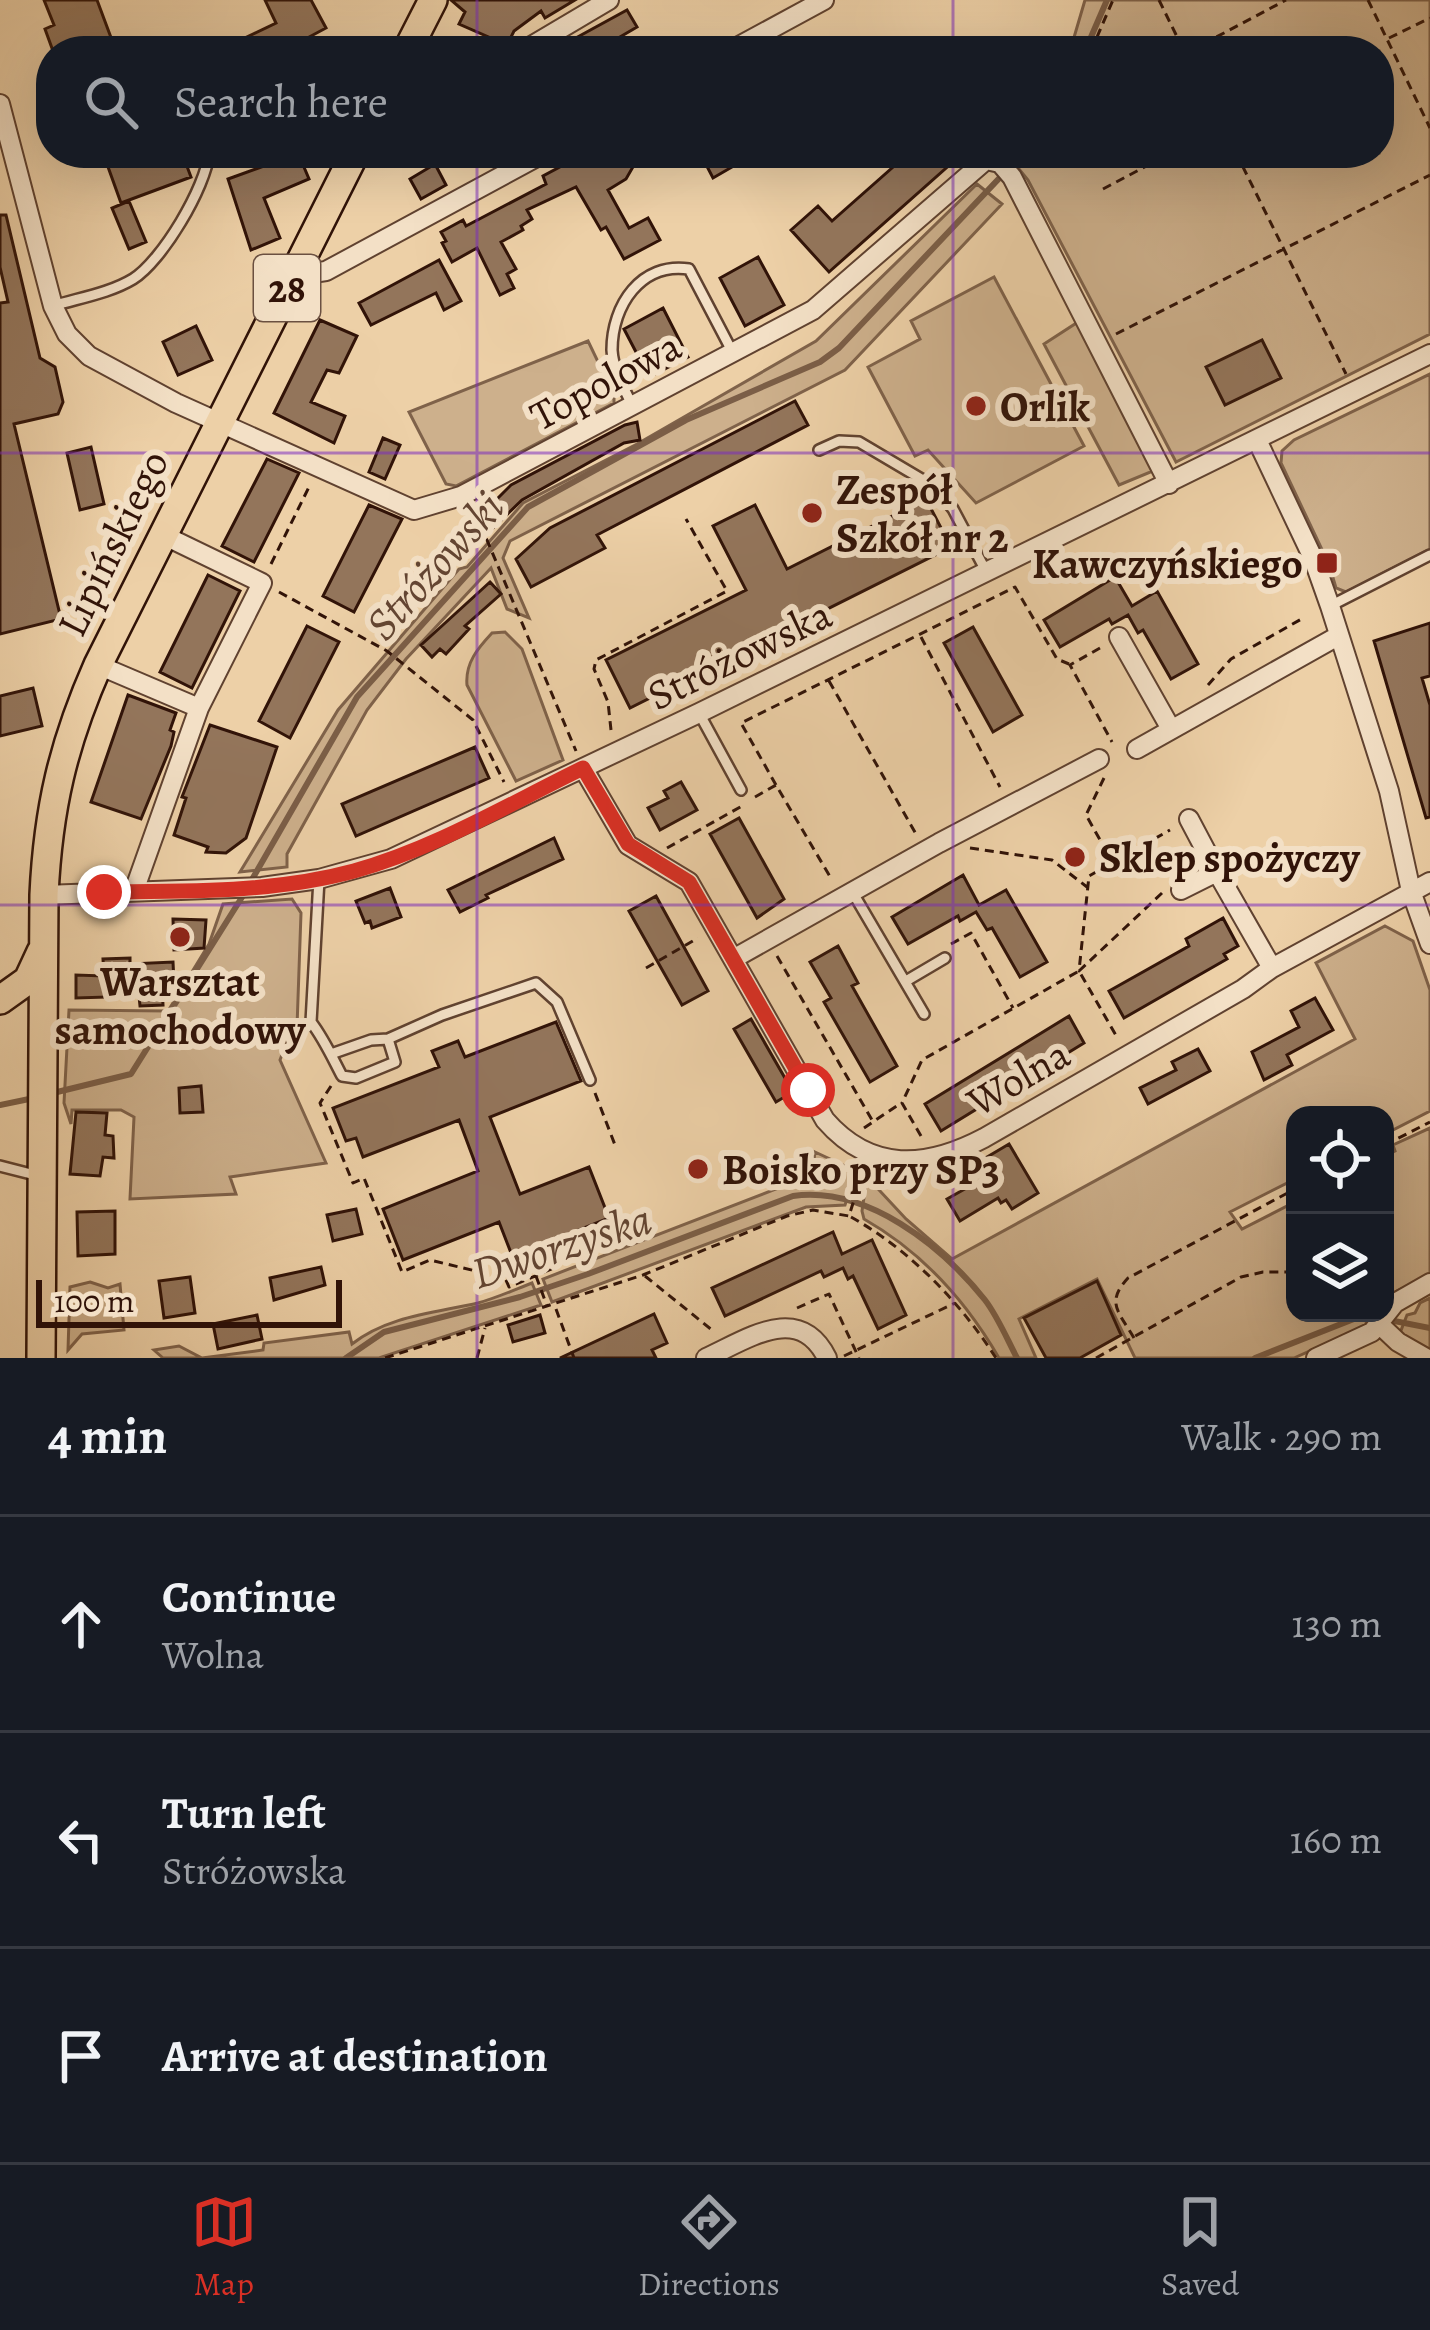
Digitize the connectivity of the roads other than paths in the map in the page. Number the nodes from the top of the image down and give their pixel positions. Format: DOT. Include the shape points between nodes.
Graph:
graph roads {
  1 [pos="433,0"];
  2 [pos="609,0"];
  3 [pos="824,0"];
  4 [pos="415,36"];
  5 [pos="549,36"];
  6 [pos="758,36"];
  7 [pos="0,104"];
  8 [pos="203,168"];
  9 [pos="348,168"];
  10 [pos="516,168"];
  11 [pos="991,168"];
  12 [pos="1000,168"];
  13 [pos="293,276"];
  14 [pos="53,306"];
  15 [pos="733,352"];
  16 [pos="1430,354"];
  17 [pos="632,406"];
  18 [pos="219,423"];
  19 [pos="1257,440"];
  20 [pos="819,450"];
  21 [pos="1169,484"];
  22 [pos="163,536"];
  23 [pos="1430,555"];
  24 [pos="987,573"];
  25 [pos="1330,606"];
  26 [pos="1338,635"];
  27 [pos="1119,637"];
  28 [pos="98,665"];
  29 [pos="199,708"];
  30 [pos="699,713"];
  31 [pos="1171,729"];
  32 [pos="1137,748"];
  33 [pos="1099,759"];
  34 [pos="583,768"];
  35 [pos="741,790"];
  36 [pos="1189,819"];
  37 [pos="1217,872"];
  38 [pos="319,879"];
  39 [pos="1430,882"];
  40 [pos="1181,890"];
  41 [pos="134,891"];
  42 [pos="1411,891"];
  43 [pos="44,895"];
  44 [pos="848,895"];
  45 [pos="45,943"];
  46 [pos="1430,944"];
  47 [pos="946,958"];
  48 [pos="734,959"];
  49 [pos="1271,968"];
  50 [pos="906,981"];
  51 [pos="0,1004"];
  52 [pos="923,1014"];
  53 [pos="388,1039"];
  54 [pos="331,1054"];
  55 [pos="44,1062"];
  56 [pos="590,1080"];
  57 [pos="0,1166"];
  58 [pos="40,1178"];
  59 [pos="1430,1283"];
  60 [pos="1394,1310"];
  61 [pos="1377,1322"];
  62 [pos="1387,1322"];
  63 [pos="40,1358"];
  64 [pos="706,1358"];
  65 [pos="827,1358"];
  66 [pos="1316,1358"];
  67 [pos="1426,1358"];
  1 -- 4 [label="main road"];
  2 -- 5 [label="street"];
  3 -- 6 [label="street"];
  7 -- 14 [label="street"];
  8 -- 14 [label="lane" via="190,207 148,268"];
  9 -- 13 [label="main road, Lipińskiego / 28"];
  10 -- 13 [label="street" via="326,271"];
  11 -- 15 [label="street, Topolowa" via="837,292"];
  12 -- 21 [label="street, Topolowa"];
  13 -- 18 [label="main road, Lipińskiego / 28"];
  14 -- 18 [label="street, Topolowa" via="89,356"];
  15 -- 17 [label="street, Topolowa"];
  15 -- 17 [label="lane" via="688,269 647,274 631,290 612,347"];
  16 -- 19 [label="street, Stróżowska"];
  17 -- 18 [label="street, Topolowa" via="461,496 414,511"];
  18 -- 22 [label="main road, Lipińskiego / 28"];
  19 -- 21 [label="street, Stróżowska"];
  19 -- 25 [label="street"];
  20 -- 24 [label="lane" via="859,442 923,478 945,496"];
  21 -- 24 [label="street, Stróżowska"];
  22 -- 28 [label="main road, Lipińskiego / 28"];
  22 -- 29 [label="street" via="262,583"];
  23 -- 25 [label="lane"];
  24 -- 30 [label="street, Stróżowska"];
  25 -- 26 [label="street"];
  26 -- 31 [label="street"];
  26 -- 42 [label="street" via="1389,791"];
  27 -- 31 [label="street"];
  28 -- 29 [label="street"];
  28 -- 43 [label="main road, Lipińskiego / 28" via="56,781"];
  29 -- 41 [label="street"];
  30 -- 34 [label="street, Stróżowska"];
  30 -- 35 [label="lane"];
  31 -- 32 [label="street"];
  33 -- 44 [label="street"];
  34 -- 38 [label="street, Stróżowska" via="391,859"];
  34 -- 48 [label="street, Wolna" via="628,844 689,882"];
  36 -- 37 [label="street"];
  37 -- 40 [label="street"];
  37 -- 49 [label="street"];
  38 -- 41 [label="street, Stróżowska"];
  38 -- 54 [label="lane" via="310,1022"];
  39 -- 42 [label="street, Wolna"];
  41 -- 43 [label="street, Stróżowska"];
  42 -- 46 [label="street"];
  42 -- 49 [label="street, Wolna"];
  43 -- 45 [label="main road, Lipińskiego / 28"];
  44 -- 48 [label="street"];
  44 -- 50 [label="lane"];
  45 -- 51 [label="main road" via="28,980"];
  45 -- 55 [label="main road, Lipińskiego / 28"];
  47 -- 50 [label="lane"];
  48 -- 49 [label="street, Wolna" via="825,1120 867,1154 900,1161 958,1151"];
  50 -- 52 [label="lane"];
  51 -- 55 [label="main road" via="26,1019"];
  53 -- 54 [label="lane"];
  53 -- 54 [label="lane" via="395,1062 356,1078 342,1076"];
  53 -- 56 [label="lane" via="536,983 557,1001"];
  55 -- 58 [label="main road, Lipińskiego / 28"];
  57 -- 58 [label="lane"];
  58 -- 63 [label="main road, Lipińskiego / 28"];
  59 -- 60 [label="street"];
  61 -- 66 [label="street"];
  62 -- 67 [label="street" via="1397,1342"];
  64 -- 65 [label="street" via="777,1326 796,1326"];
}
